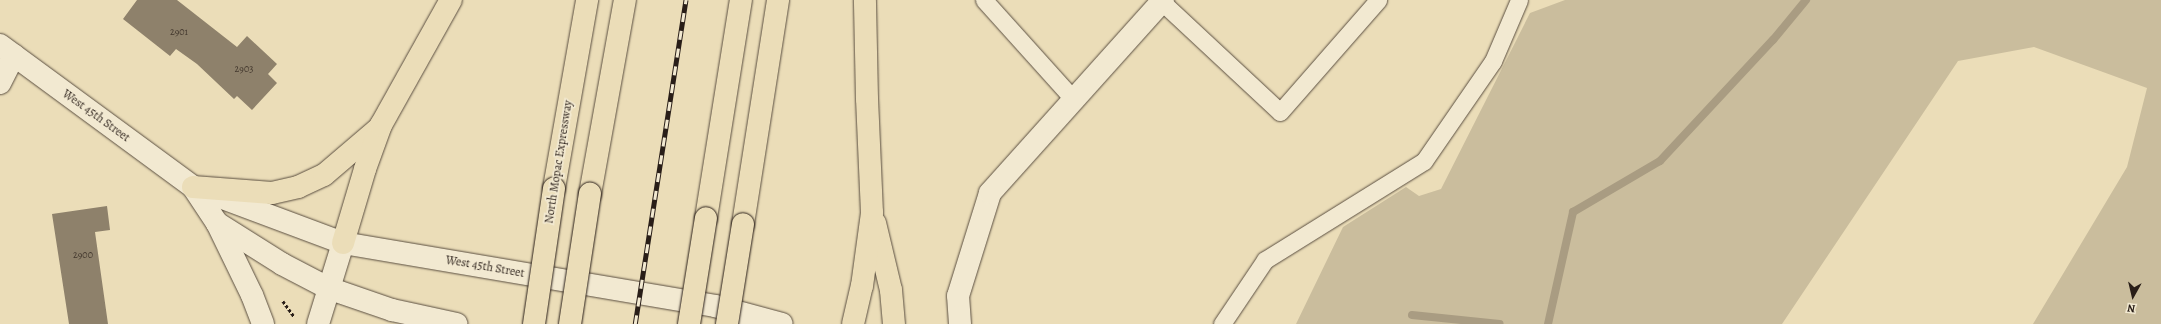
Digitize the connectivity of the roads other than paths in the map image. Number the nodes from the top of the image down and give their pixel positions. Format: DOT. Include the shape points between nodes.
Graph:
graph roads {
  1 [pos="451,0"];
  2 [pos="587,0"];
  3 [pos="625,0"];
  4 [pos="741,0"];
  5 [pos="778,0"];
  6 [pos="865,0"];
  7 [pos="984,0"];
  8 [pos="1378,0"];
  9 [pos="1519,0"];
  10 [pos="1162,1"];
  11 [pos="7,50"];
  12 [pos="0,83"];
  13 [pos="1074,100"];
  14 [pos="381,126"];
  15 [pos="193,188"];
  16 [pos="872,213"];
  17 [pos="217,223"];
  18 [pos="343,243"];
  19 [pos="328,288"];
  20 [pos="262,324"];
  21 [pos="318,324"];
  22 [pos="451,324"];
  23 [pos="534,324"];
  24 [pos="570,324"];
  25 [pos="689,324"];
  26 [pos="727,324"];
  27 [pos="782,324"];
  28 [pos="853,324"];
  29 [pos="894,324"];
  30 [pos="960,324"];
  31 [pos="1222,324"];
  1 -- 14 [label="highway"];
  2 -- 23 [label="highway, North Mopac Expressway, bridge" via="554,188"];
  3 -- 24 [label="highway, bridge" via="590,194"];
  4 -- 25 [label="highway, bridge"];
  5 -- 26 [label="highway, bridge"];
  6 -- 16 [label="highway"];
  7 -- 13 [label="lane"];
  8 -- 10 [label="lane" via="1280,112"];
  9 -- 31 [label="lane" via="1493,61 1424,161 1265,260"];
  10 -- 13 [label="main road"];
  11 -- 12 [label="main road"];
  11 -- 15 [label="main road, West 45th Street"];
  13 -- 30 [label="main road" via="990,193 958,296"];
  14 -- 15 [label="highway" via="324,175 298,187 272,193"];
  14 -- 18 [label="highway"];
  15 -- 17 [label="main road, West 45th Street"];
  15 -- 18 [label="main road, West 45th Street"];
  16 -- 28 [label="highway" via="862,286"];
  16 -- 29 [label="highway" via="891,290"];
  17 -- 19 [label="main road, West 45th Street" via="282,264"];
  17 -- 20 [label="main road" via="252,295"];
  18 -- 19 [label="main road"];
  18 -- 27 [label="main road, West 45th Street" via="715,306"];
  19 -- 21 [label="main road"];
  19 -- 22 [label="main road, West 45th Street" via="392,310"];
}
